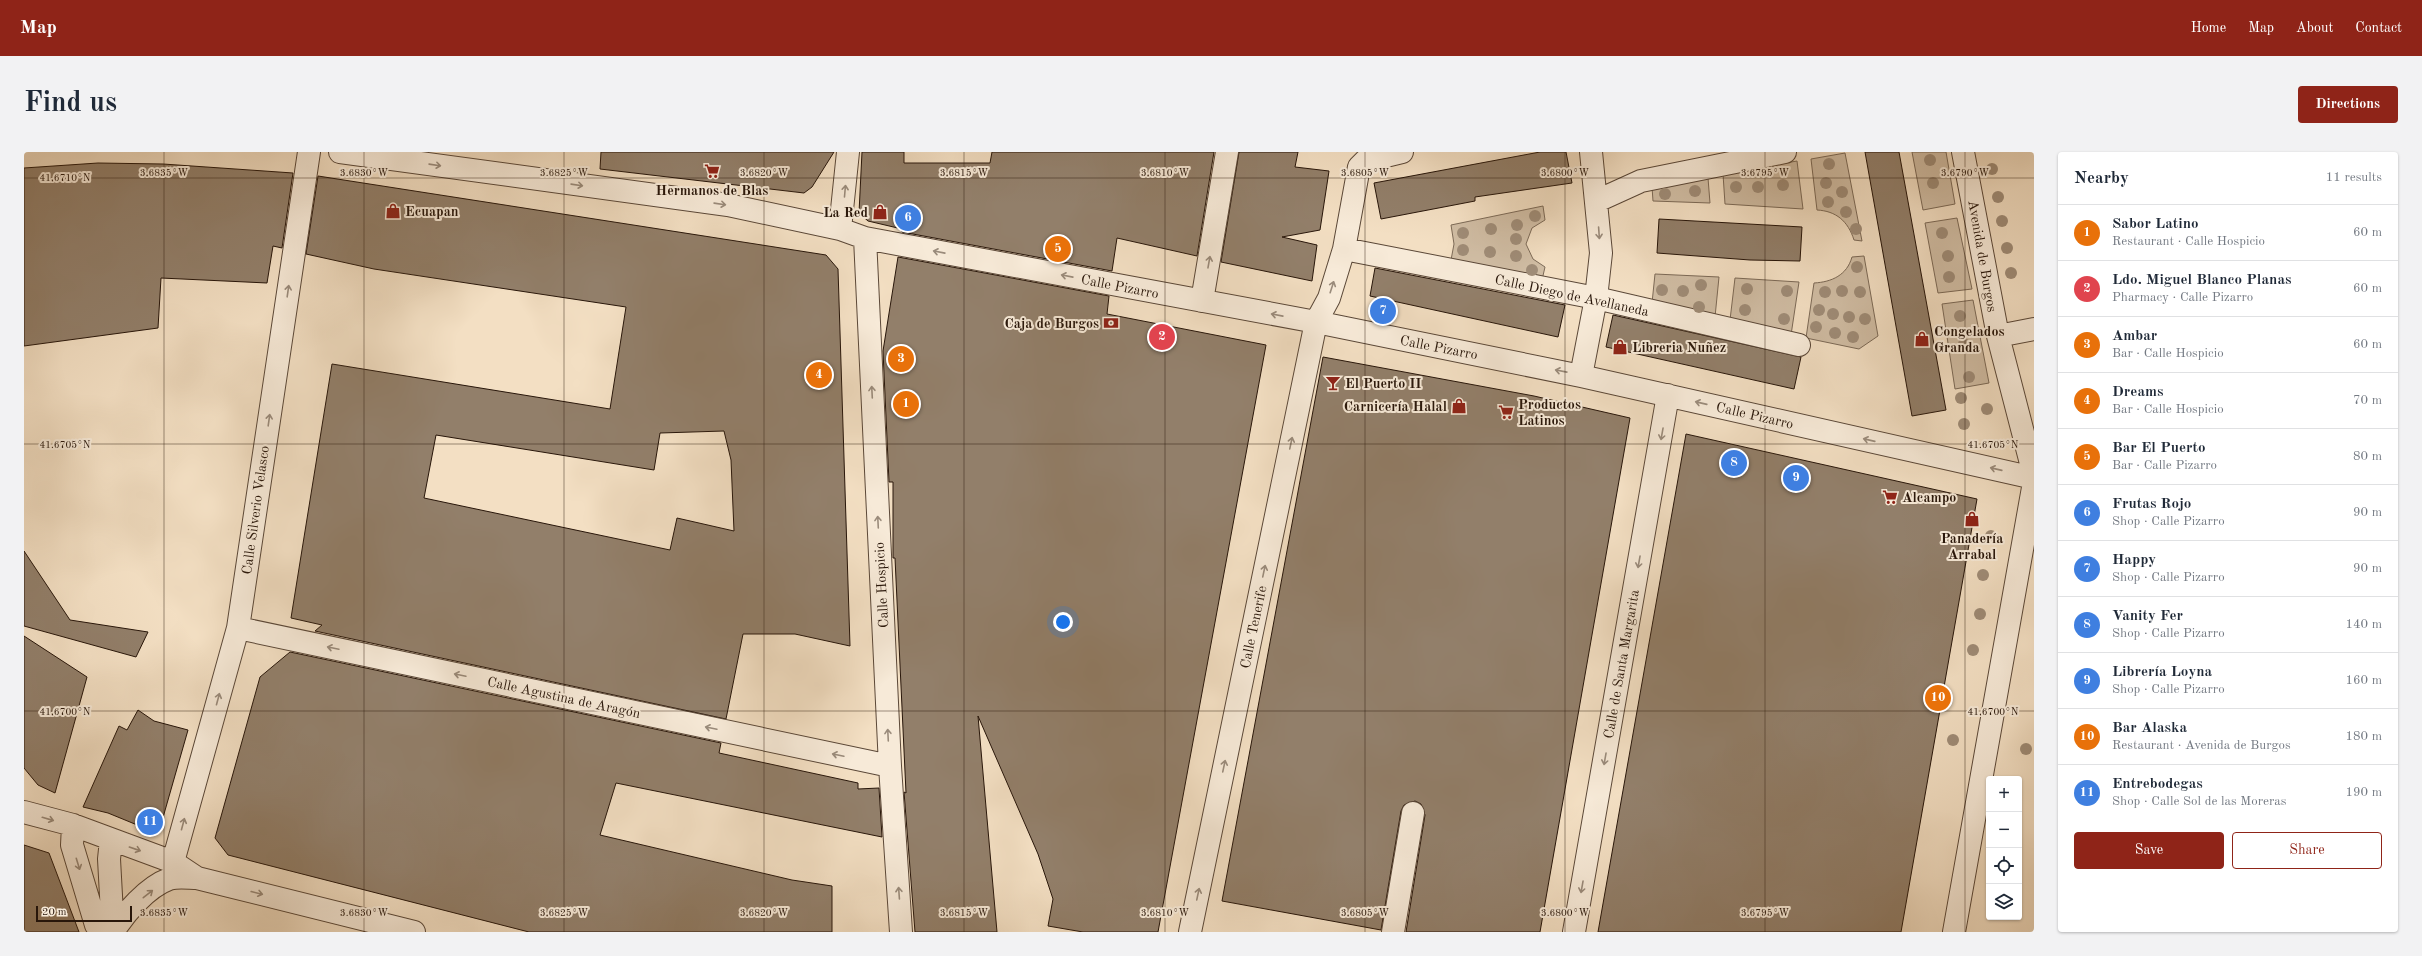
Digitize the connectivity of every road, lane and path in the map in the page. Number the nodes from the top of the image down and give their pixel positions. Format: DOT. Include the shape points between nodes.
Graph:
graph roads {
  1 [pos="309,152"];
  2 [pos="340,152"];
  3 [pos="848,152"];
  4 [pos="1227,152"];
  5 [pos="1402,152"];
  6 [pos="1591,152"];
  7 [pos="1785,152"];
  8 [pos="1964,152"];
  9 [pos="1597,201"];
  10 [pos="840,229"];
  11 [pos="865,238"];
  12 [pos="1344,249"];
  13 [pos="1596,298"];
  14 [pos="1202,301"];
  15 [pos="1316,322"];
  16 [pos="2034,329"];
  17 [pos="1998,336"];
  18 [pos="1799,345"];
  19 [pos="1581,376"];
  20 [pos="1668,395"];
  21 [pos="2034,476"];
  22 [pos="2034,482"];
  23 [pos="238,628"];
  24 [pos="890,766"];
  25 [pos="24,812"];
  26 [pos="1413,813"];
  27 [pos="73,826"];
  28 [pos="111,840"];
  29 [pos="173,862"];
  30 [pos="197,878"];
  31 [pos="101,932"];
  32 [pos="113,932"];
  33 [pos="414,932"];
  34 [pos="901,932"];
  35 [pos="1190,932"];
  36 [pos="1393,932"];
  37 [pos="1574,932"];
  38 [pos="1954,932"];
  23 -- 1 [label="street, Calle Silverio Velasco, one-way"];
  2 -- 10 [label="street, Calle Pizarro, one-way" via="728,205"];
  10 -- 3 [label="street, one-way"];
  14 -- 4 [label="street, one-way"];
  5 -- 12 [label="street, Calle Tenerife" via="1365,161 1359,168"];
  6 -- 9 [label="street"];
  7 -- 9 [label="street" via="1641,181"];
  8 -- 17 [label="street, Avenida de Burgos"];
  9 -- 13 [label="street, one-way" via="1601,253"];
  10 -- 11 [label="street, Calle Pizarro"];
  14 -- 11 [label="street, Calle Pizarro, one-way"];
  24 -- 11 [label="street, Calle Hospicio, one-way"];
  12 -- 13 [label="street, Calle Diego de Avellaneda"];
  15 -- 12 [label="street, Calle Tenerife, one-way" via="1329,298"];
  13 -- 18 [label="street, Calle Diego de Avellaneda"];
  13 -- 19 [label="street"];
  15 -- 14 [label="street, Calle Pizarro, one-way"];
  19 -- 15 [label="street, Calle Pizarro, one-way"];
  35 -- 15 [label="street, Calle Tenerife, one-way"];
  16 -- 17 [label="street"];
  17 -- 21 [label="street, Avenida de Burgos"];
  19 -- 20 [label="street, Calle Pizarro"];
  21 -- 20 [label="street, Calle Pizarro, one-way"];
  20 -- 37 [label="street, Calle de Santa Margarita, one-way"];
  22 -- 38 [label="street"];
  24 -- 23 [label="street, Calle Agustina de Aragón, one-way"];
  29 -- 23 [label="street, Calle Silverio Velasco, one-way"];
  34 -- 24 [label="street, Calle Hospicio, one-way"];
  25 -- 27 [label="street, one-way"];
  26 -- 36 [label="street"];
  27 -- 28 [label="street"];
  27 -- 31 [label="street, one-way" via="72,845 96,925"];
  28 -- 29 [label="street, one-way"];
  28 -- 32 [label="street" via="109,859"];
  29 -- 30 [label="street"];
  32 -- 30 [label="street, one-way" via="127,910 160,884 170,879"];
  30 -- 33 [label="street, one-way"];
}
